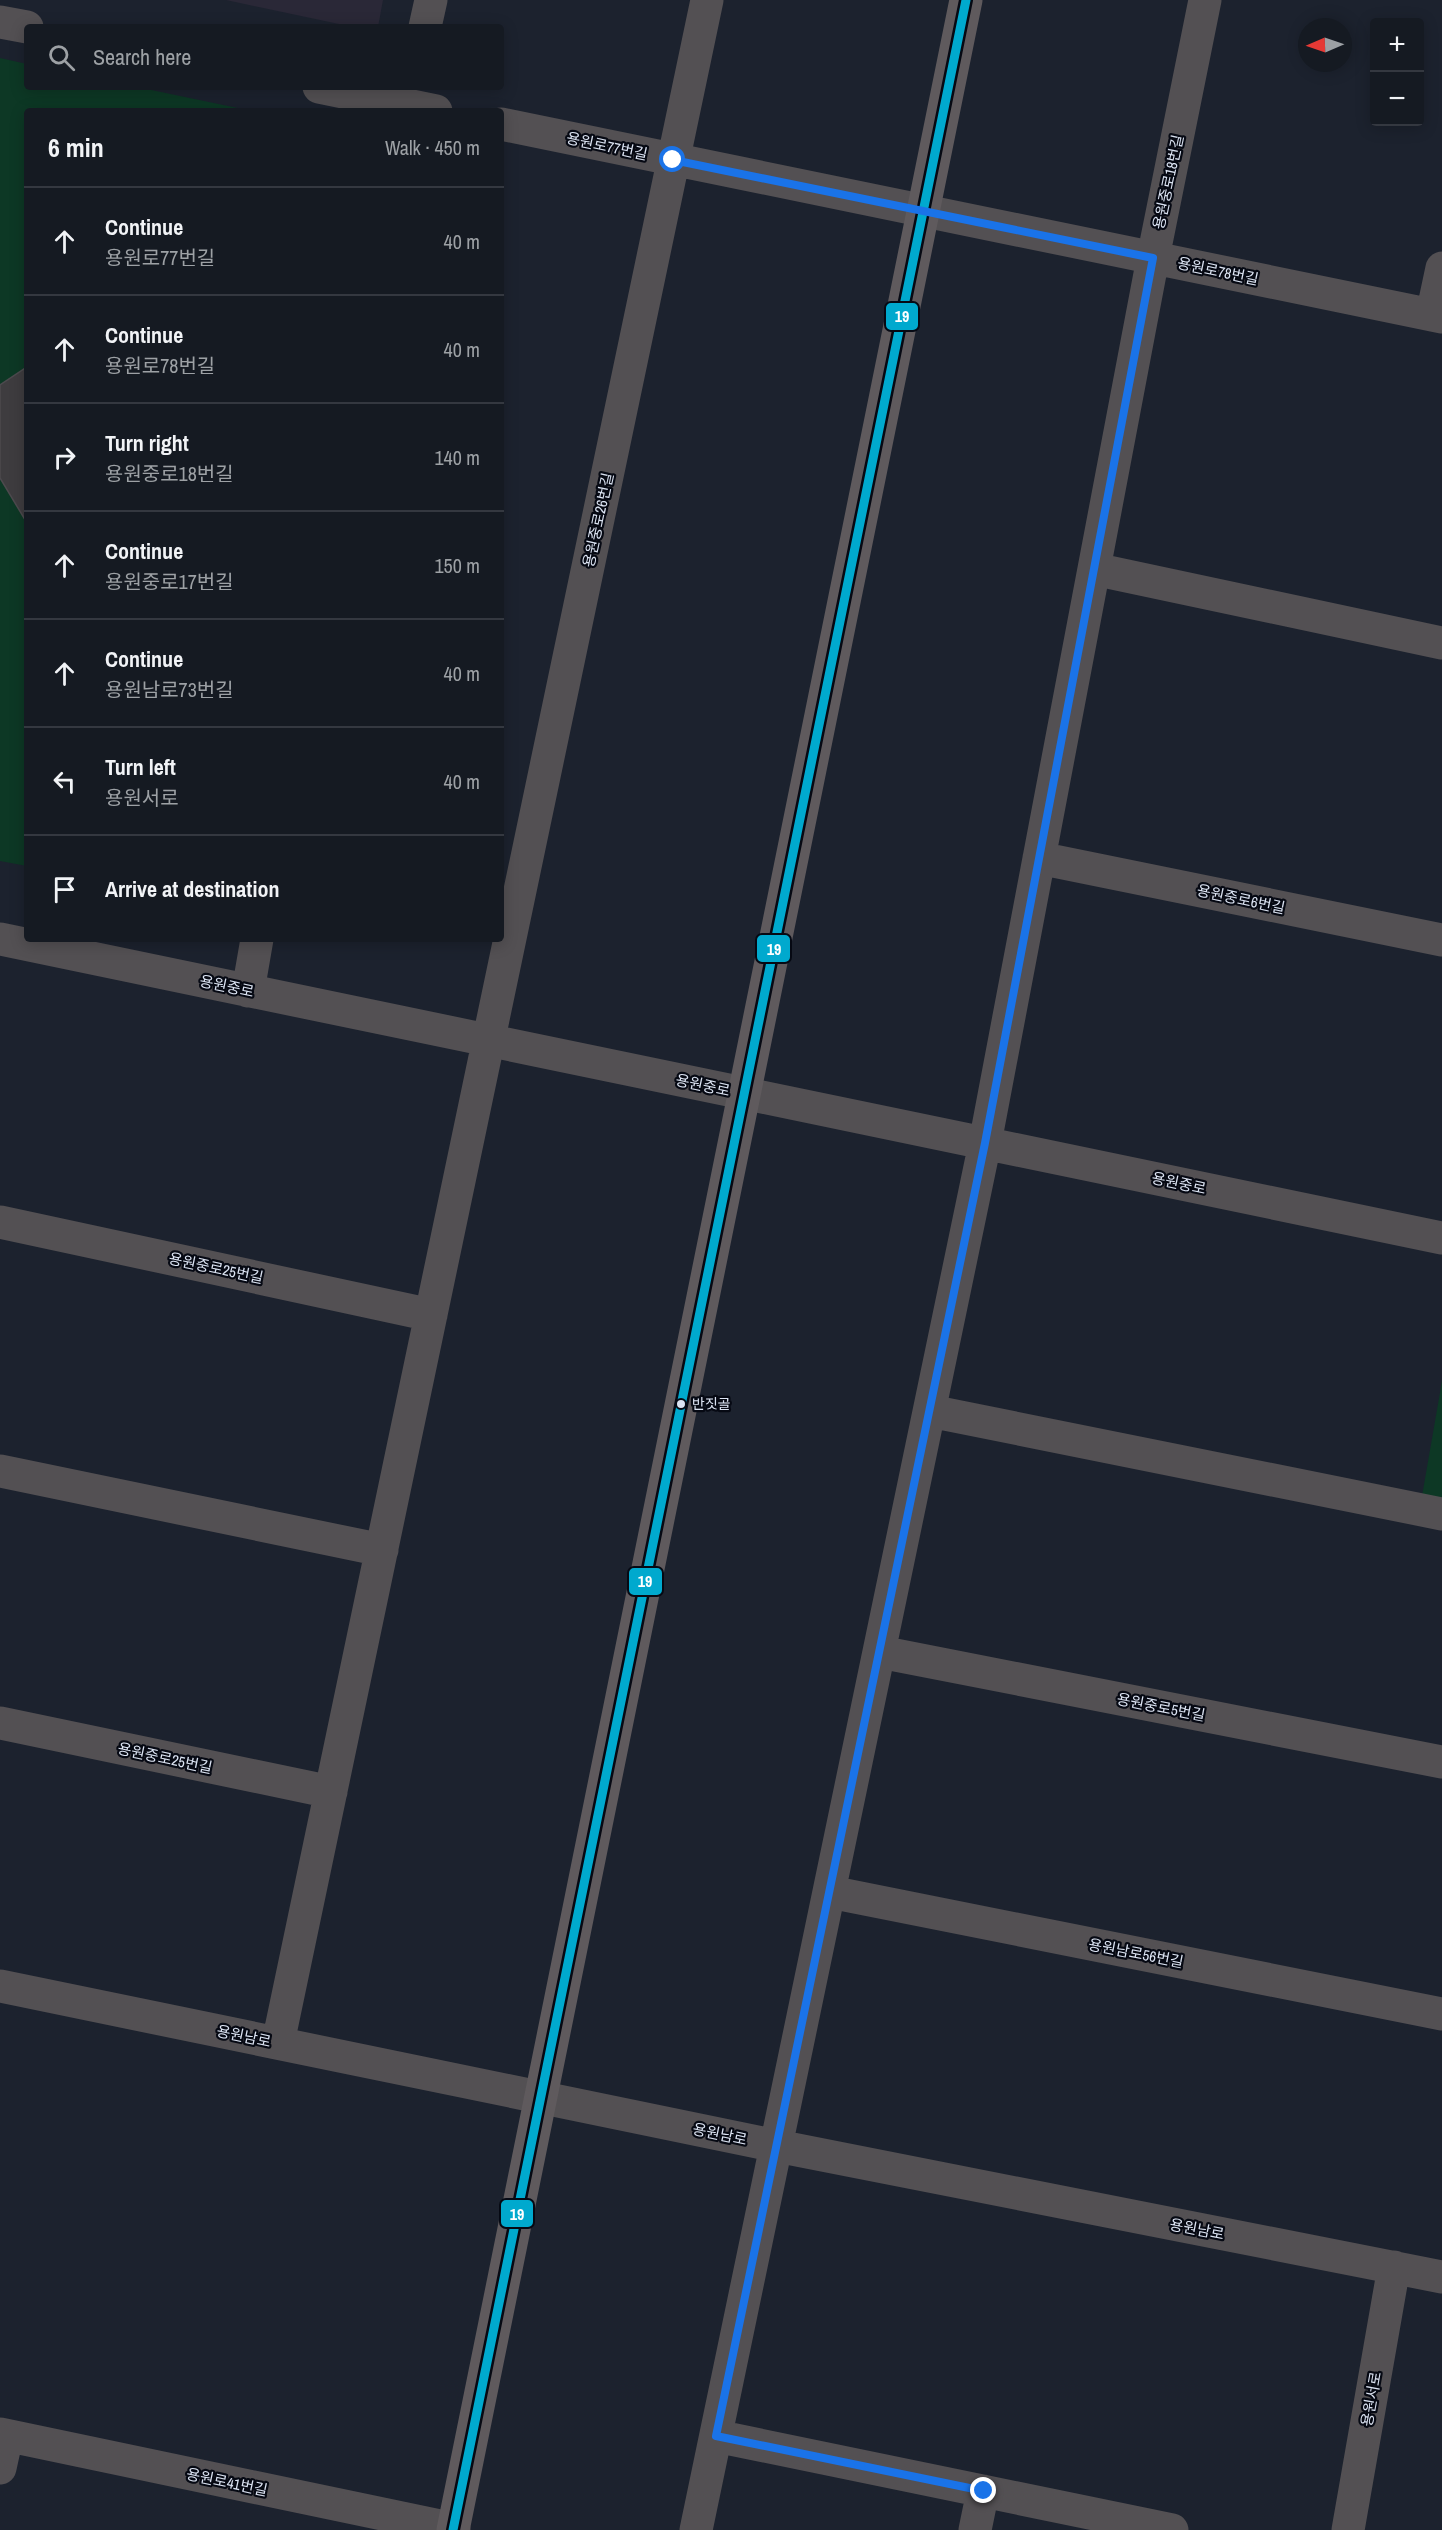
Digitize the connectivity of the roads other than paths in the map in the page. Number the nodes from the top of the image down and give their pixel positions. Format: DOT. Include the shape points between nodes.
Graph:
graph roads {
  1 [pos="431,0"];
  2 [pos="707,0"];
  3 [pos="966,0"];
  4 [pos="1205,0"];
  5 [pos="0,22"];
  6 [pos="426,24"];
  7 [pos="24,26"];
  8 [pos="336,90"];
  9 [pos="416,104"];
  10 [pos="504,125"];
  11 [pos="673,160"];
  12 [pos="924,211"];
  13 [pos="1153,258"];
  14 [pos="1442,268"];
  15 [pos="1437,316"];
  16 [pos="1094,569"];
  17 [pos="1442,643"];
  18 [pos="1039,858"];
  19 [pos="0,939"];
  20 [pos="1442,940"];
  21 [pos="256,942"];
  22 [pos="248,991"];
  23 [pos="489,1041"];
  24 [pos="745,1094"];
  25 [pos="985,1143"];
  26 [pos="0,1222"];
  27 [pos="1442,1238"];
  28 [pos="431,1315"];
  29 [pos="930,1411"];
  30 [pos="0,1471"];
  31 [pos="1442,1514"];
  32 [pos="382,1550"];
  33 [pos="880,1652"];
  34 [pos="0,1723"];
  35 [pos="1442,1762"];
  36 [pos="331,1792"];
  37 [pos="830,1892"];
  38 [pos="0,1986"];
  39 [pos="1442,2014"];
  40 [pos="278,2043"];
  41 [pos="542,2097"];
  42 [pos="777,2146"];
  43 [pos="1394,2267"];
  44 [pos="1442,2277"];
  45 [pos="3,2435"];
  46 [pos="716,2436"];
  47 [pos="0,2468"];
  48 [pos="984,2491"];
  49 [pos="454,2529"];
  50 [pos="696,2530"];
  51 [pos="975,2530"];
  52 [pos="1172,2530"];
  53 [pos="1347,2530"];
  1 -- 6 [label="street"];
  2 -- 11 [label="street, 용원중로26번길"];
  3 -- 12 [label="main road"];
  4 -- 13 [label="street, 용원중로18번길"];
  5 -- 7 [label="street"];
  8 -- 9 [label="street"];
  10 -- 11 [label="street, 용원로77번길"];
  11 -- 12 [label="street, 용원로77번길"];
  11 -- 23 [label="street, 용원중로26번길"];
  12 -- 13 [label="street, 용원로78번길"];
  12 -- 24 [label="main road"];
  13 -- 15 [label="street, 용원로78번길"];
  13 -- 16 [label="street, 용원중로18번길"];
  14 -- 15 [label="street"];
  16 -- 17 [label="street"];
  16 -- 18 [label="street, 용원중로18번길"];
  18 -- 20 [label="street, 용원중로6번길"];
  18 -- 25 [label="street, 용원중로18번길"];
  19 -- 22 [label="street, 용원중로"];
  21 -- 22 [label="street"];
  22 -- 23 [label="street, 용원중로"];
  23 -- 24 [label="street, 용원중로"];
  23 -- 28 [label="street"];
  24 -- 25 [label="street, 용원중로"];
  24 -- 41 [label="main road"];
  25 -- 27 [label="street, 용원중로"];
  25 -- 29 [label="street, 용원중로18번길"];
  26 -- 28 [label="street, 용원중로25번길"];
  28 -- 32 [label="street"];
  29 -- 31 [label="street"];
  29 -- 33 [label="street, 용원중로18번길"];
  30 -- 32 [label="street"];
  32 -- 36 [label="street"];
  33 -- 35 [label="street, 용원중로5번길"];
  33 -- 37 [label="street, 용원중로18번길"];
  34 -- 36 [label="street, 용원중로25번길"];
  36 -- 40 [label="street"];
  37 -- 39 [label="street, 용원남로56번길"];
  37 -- 42 [label="street, 용원중로18번길"];
  38 -- 40 [label="street, 용원남로"];
  40 -- 41 [label="street, 용원남로"];
  41 -- 42 [label="street, 용원남로"];
  41 -- 49 [label="main road"];
  42 -- 43 [label="street, 용원남로"];
  42 -- 46 [label="street, 용원중로18번길"];
  43 -- 44 [label="street, 용원남로"];
  43 -- 53 [label="street, 용원서로"];
  45 -- 47 [label="street"];
  45 -- 49 [label="street, 용원로41번길"];
  46 -- 48 [label="street"];
  46 -- 50 [label="street, 용원중로18번길"];
  48 -- 51 [label="street"];
  48 -- 52 [label="street"];
}
